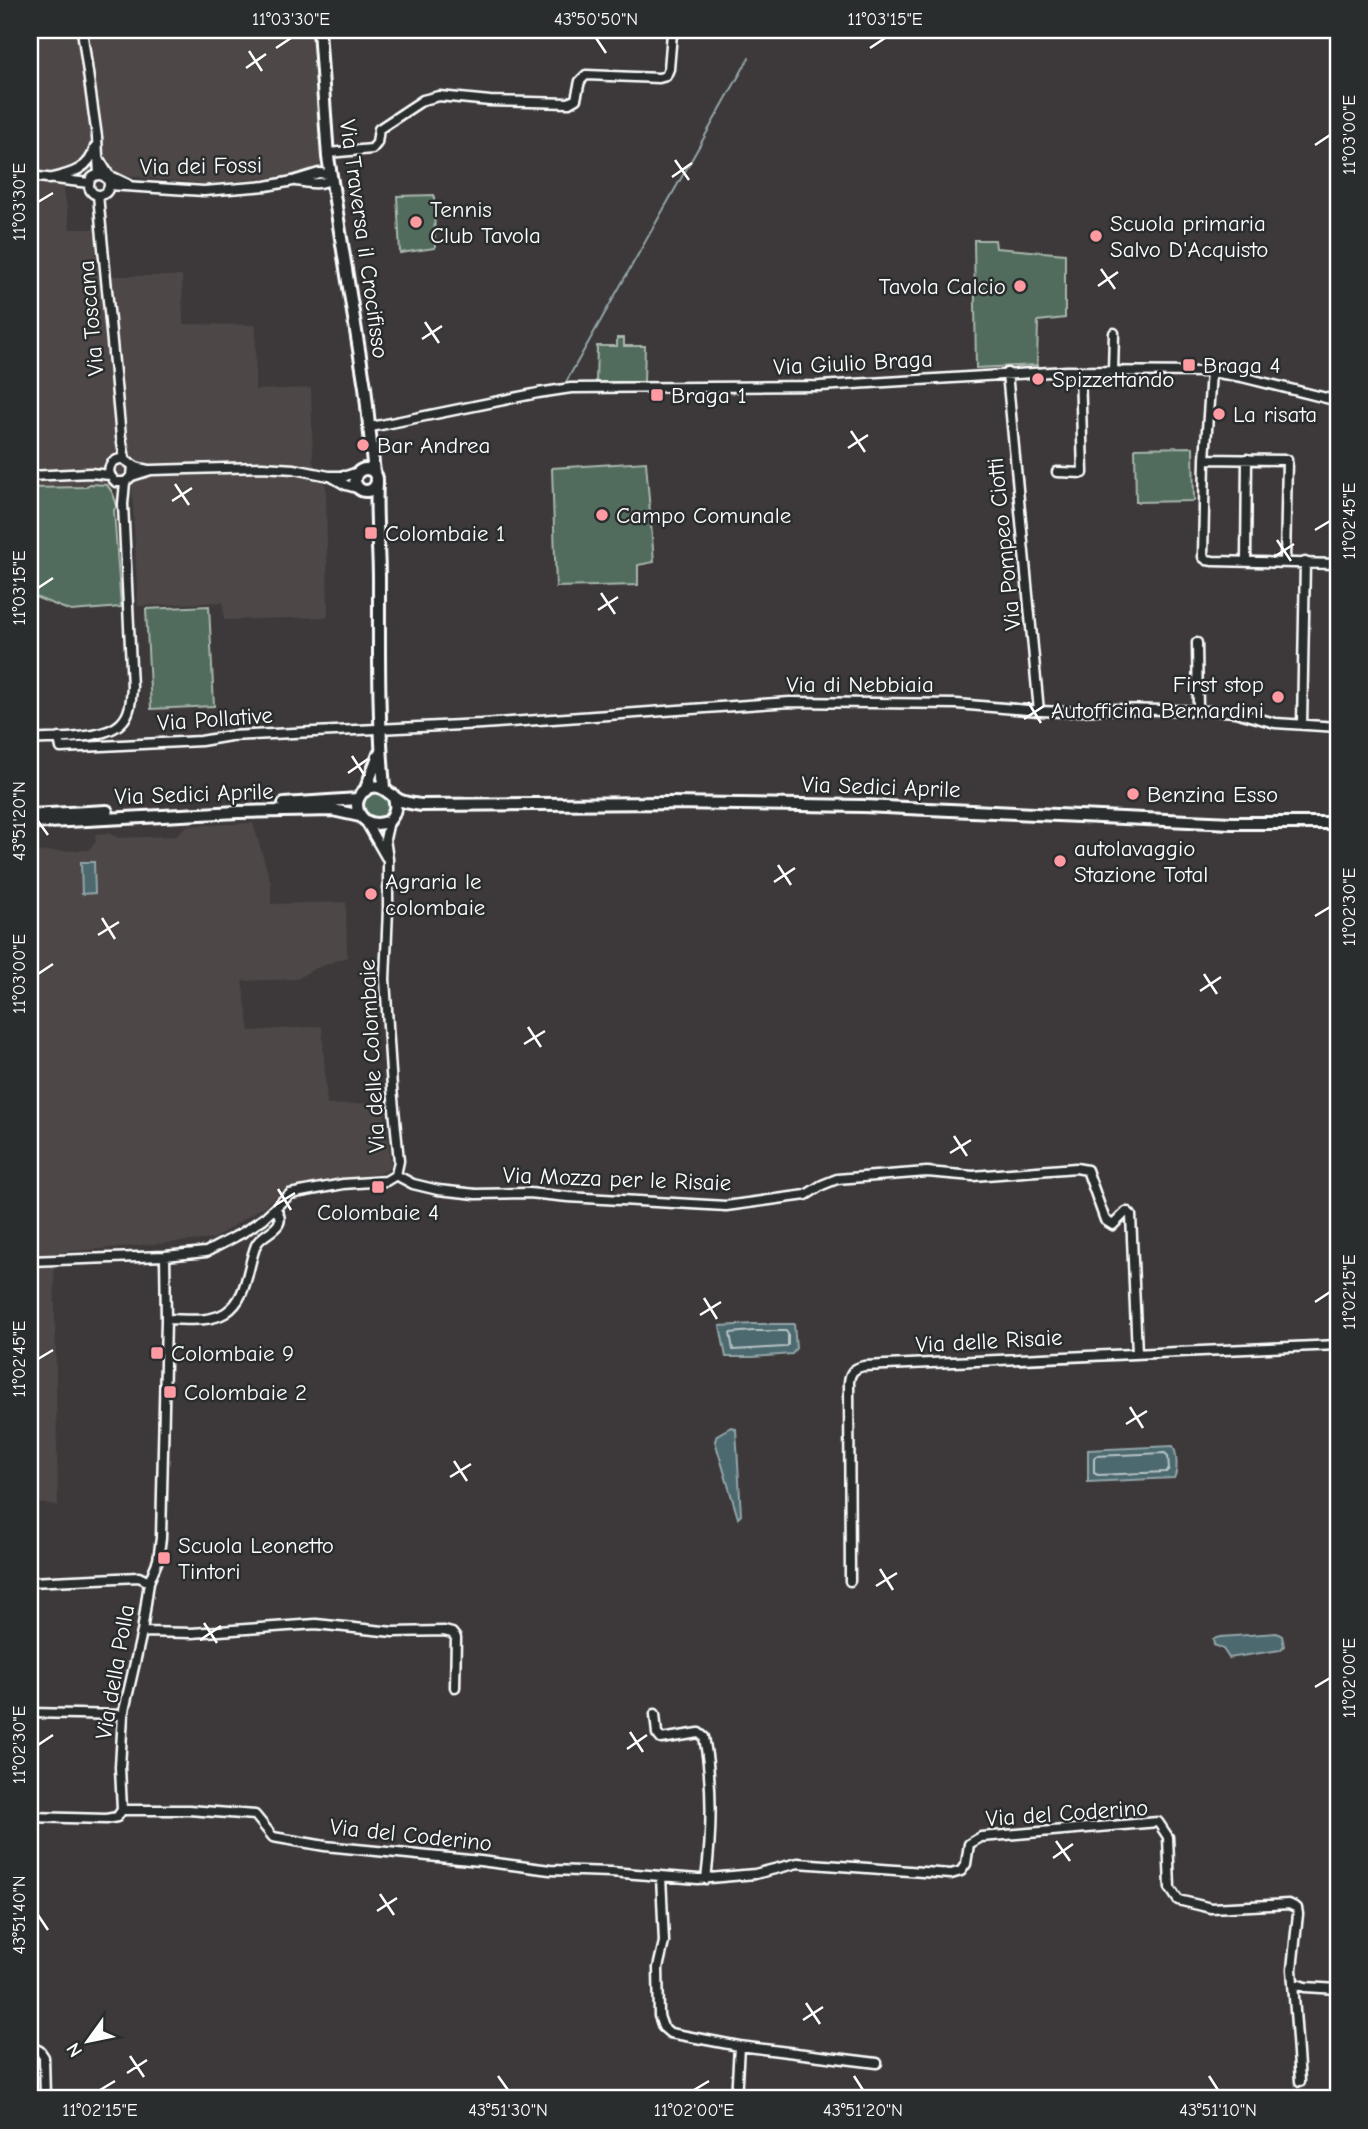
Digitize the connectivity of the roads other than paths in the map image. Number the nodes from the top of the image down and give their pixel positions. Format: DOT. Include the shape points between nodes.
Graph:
graph roads {
  1 [pos="82,30"];
  2 [pos="319,30"];
  3 [pos="682,30"];
  4 [pos="97,137"];
  5 [pos="328,155"];
  6 [pos="99,159"];
  7 [pos="99,175"];
  8 [pos="30,176"];
  9 [pos="332,178"];
  10 [pos="49,179"];
  11 [pos="315,179"];
  12 [pos="89,183"];
  13 [pos="109,185"];
  14 [pos="137,188"];
  15 [pos="333,191"];
  16 [pos="99,195"];
  17 [pos="101,215"];
  18 [pos="1114,334"];
  19 [pos="1080,371"];
  20 [pos="1113,372"];
  21 [pos="1211,372"];
  22 [pos="1007,373"];
  23 [pos="1338,401"];
  24 [pos="371,427"];
  25 [pos="121,438"];
  26 [pos="125,459"];
  27 [pos="1205,459"];
  28 [pos="1248,459"];
  29 [pos="132,465"];
  30 [pos="151,470"];
  31 [pos="1058,472"];
  32 [pos="118,474"];
  33 [pos="370,474"];
  34 [pos="30,476"];
  35 [pos="329,476"];
  36 [pos="362,490"];
  37 [pos="376,513"];
  38 [pos="1246,561"];
  39 [pos="1285,562"];
  40 [pos="1305,562"];
  41 [pos="1338,564"];
  42 [pos="1197,643"];
  43 [pos="1198,710"];
  44 [pos="1039,711"];
  45 [pos="1302,725"];
  46 [pos="1338,727"];
  47 [pos="381,729"];
  48 [pos="59,738"];
  49 [pos="30,740"];
  50 [pos="380,751"];
  51 [pos="388,792"];
  52 [pos="362,795"];
  53 [pos="421,805"];
  54 [pos="30,815"];
  55 [pos="391,818"];
  56 [pos="363,819"];
  57 [pos="30,822"];
  58 [pos="1338,823"];
  59 [pos="388,859"];
  60 [pos="396,1175"];
  61 [pos="275,1208"];
  62 [pos="165,1256"];
  63 [pos="30,1261"];
  64 [pos="166,1319"];
  65 [pos="1338,1345"];
  66 [pos="1137,1353"];
  67 [pos="849,1581"];
  68 [pos="30,1582"];
  69 [pos="149,1582"];
  70 [pos="142,1632"];
  71 [pos="455,1687"];
  72 [pos="30,1713"];
  73 [pos="655,1714"];
  74 [pos="123,1715"];
  75 [pos="122,1810"];
  76 [pos="30,1817"];
  77 [pos="661,1876"];
  78 [pos="706,1879"];
  79 [pos="1293,1983"];
  80 [pos="1338,1989"];
  81 [pos="30,2046"];
  82 [pos="739,2046"];
  83 [pos="877,2063"];
  84 [pos="1300,2081"];
  85 [pos="46,2099"];
  86 [pos="736,2099"];
  1 -- 4 [label="street"];
  2 -- 5 [label="main road, Via Traversa il Crocifisso"];
  3 -- 5 [label="street" via="672,33 666,76 586,75 576,99 569,103 439,96 423,100 379,129 372,149"];
  4 -- 6 [label="street"];
  4 -- 10 [label="street" via="88,163"];
  5 -- 9 [label="main road, Via Traversa il Crocifisso"];
  5 -- 11 [label="street, Via dei Fossi"];
  6 -- 7 [label="street"];
  6 -- 14 [label="street" via="109,175"];
  7 -- 12 [label="street"];
  7 -- 13 [label="street"];
  8 -- 10 [label="street"];
  9 -- 11 [label="street, Via dei Fossi" via="326,182"];
  9 -- 15 [label="main road, Via Traversa il Crocifisso"];
  10 -- 12 [label="street"];
  11 -- 14 [label="street, Via dei Fossi" via="204,191"];
  11 -- 15 [label="street"];
  12 -- 16 [label="street" via="91,191"];
  13 -- 14 [label="street, Via dei Fossi"];
  13 -- 16 [label="street"];
  14 -- 17 [label="street" via="111,192"];
  15 -- 24 [label="main road, Via Traversa il Crocifisso"];
  16 -- 17 [label="street, Via Toscana"];
  17 -- 25 [label="street, Via Toscana"];
  18 -- 20 [label="street"];
  19 -- 20 [label="street, Via Giulio Braga"];
  19 -- 22 [label="street, Via Giulio Braga"];
  19 -- 31 [label="street" via="1083,473"];
  20 -- 21 [label="street, Via Giulio Braga"];
  21 -- 23 [label="street, Via Giulio Braga"];
  21 -- 27 [label="street"];
  22 -- 24 [label="street, Via Giulio Braga" via="820,386 571,388"];
  22 -- 44 [label="street, Via Pompeo Ciotti"];
  24 -- 33 [label="main road, Via Traversa il Crocifisso"];
  25 -- 26 [label="street, Via Toscana"];
  25 -- 32 [label="street, Via Toscana"];
  26 -- 29 [label="street"];
  26 -- 32 [label="street"];
  27 -- 28 [label="street"];
  27 -- 38 [label="street" via="1202,552 1205,559"];
  28 -- 38 [label="street"];
  28 -- 39 [label="street" via="1287,460"];
  29 -- 30 [label="street"];
  29 -- 32 [label="street"];
  30 -- 32 [label="street"];
  30 -- 35 [label="street" via="262,467"];
  32 -- 34 [label="street"];
  32 -- 48 [label="street, Via Pollative" via="131,702 123,722 113,729"];
  33 -- 35 [label="street"];
  33 -- 36 [label="main road" via="372,490"];
  33 -- 36 [label="main road" via="356,480"];
  33 -- 37 [label="main road"];
  35 -- 36 [label="street"];
  36 -- 37 [label="main road"];
  37 -- 47 [label="main road"];
  38 -- 39 [label="street"];
  39 -- 40 [label="street"];
  40 -- 41 [label="street"];
  40 -- 45 [label="street"];
  42 -- 43 [label="street"];
  43 -- 44 [label="street, Via di Nebbiaia"];
  43 -- 45 [label="street, Via di Nebbiaia"];
  44 -- 47 [label="street, Via di Nebbiaia" via="957,704 790,702"];
  45 -- 46 [label="street, Via di Nebbiaia"];
  47 -- 48 [label="street, Via Pollative" via="61,748"];
  47 -- 50 [label="main road"];
  48 -- 49 [label="street, Via Pollative"];
  50 -- 51 [label="main road"];
  50 -- 52 [label="main road"];
  51 -- 52 [label="main road, Via Sedici Aprile" via="373,787"];
  51 -- 53 [label="main road"];
  51 -- 55 [label="main road" via="396,806"];
  52 -- 54 [label="main road, Via Sedici Aprile"];
  52 -- 56 [label="main road" via="358,807"];
  53 -- 55 [label="main road, Via Sedici Aprile"];
  53 -- 58 [label="main road, Via Sedici Aprile" via="850,806 1231,823"];
  55 -- 56 [label="main road, Via Sedici Aprile" via="378,825"];
  55 -- 59 [label="street, Via delle Colombaie" via="385,839"];
  56 -- 57 [label="main road, Via Sedici Aprile" via="333,810"];
  56 -- 59 [label="street"];
  59 -- 60 [label="street, Via delle Colombaie" via="386,987 399,1161"];
  60 -- 61 [label="street, Via delle Colombaie" via="386,1181 298,1191"];
  60 -- 66 [label="street, Via Mozza per le Risaie" via="438,1190 476,1194 529,1193 726,1206 807,1195 838,1179 927,1172 973,1176 1087,1170 1105,1220 1114,1226 1126,1212 1131,1215"];
  61 -- 62 [label="street, Via delle Colombaie" via="206,1252"];
  61 -- 64 [label="street" via="279,1221 258,1242 235,1304 210,1319"];
  62 -- 63 [label="street, Via delle Colombaie"];
  62 -- 64 [label="street"];
  64 -- 69 [label="street" via="161,1538"];
  65 -- 66 [label="street, Via delle Risaie"];
  66 -- 67 [label="street, Via delle Risaie" via="854,1369 849,1382"];
  68 -- 69 [label="street" via="139,1577"];
  69 -- 70 [label="street, Via della Polla"];
  70 -- 71 [label="street" via="316,1624 444,1631 452,1633 457,1643"];
  70 -- 74 [label="street, Via della Polla"];
  72 -- 74 [label="street"];
  73 -- 78 [label="street" via="662,1740 699,1733 704,1737 710,1796"];
  74 -- 75 [label="street, Via della Polla"];
  75 -- 76 [label="street, Via del Coderino" via="106,1819"];
  75 -- 77 [label="street, Via del Coderino" via="255,1815 273,1837 325,1846 562,1871"];
  77 -- 78 [label="street, Via del Coderino"];
  77 -- 82 [label="street" via="660,2022 670,2033"];
  78 -- 79 [label="street, Via del Coderino" via="798,1863 951,1874 961,1871 969,1844 981,1837 1158,1822 1168,1837 1170,1888 1178,1900 1211,1908 1289,1904 1297,1908"];
  79 -- 80 [label="street"];
  79 -- 84 [label="street"];
  81 -- 85 [label="street" via="44,2057"];
  82 -- 83 [label="street"];
  82 -- 86 [label="street"];
}
